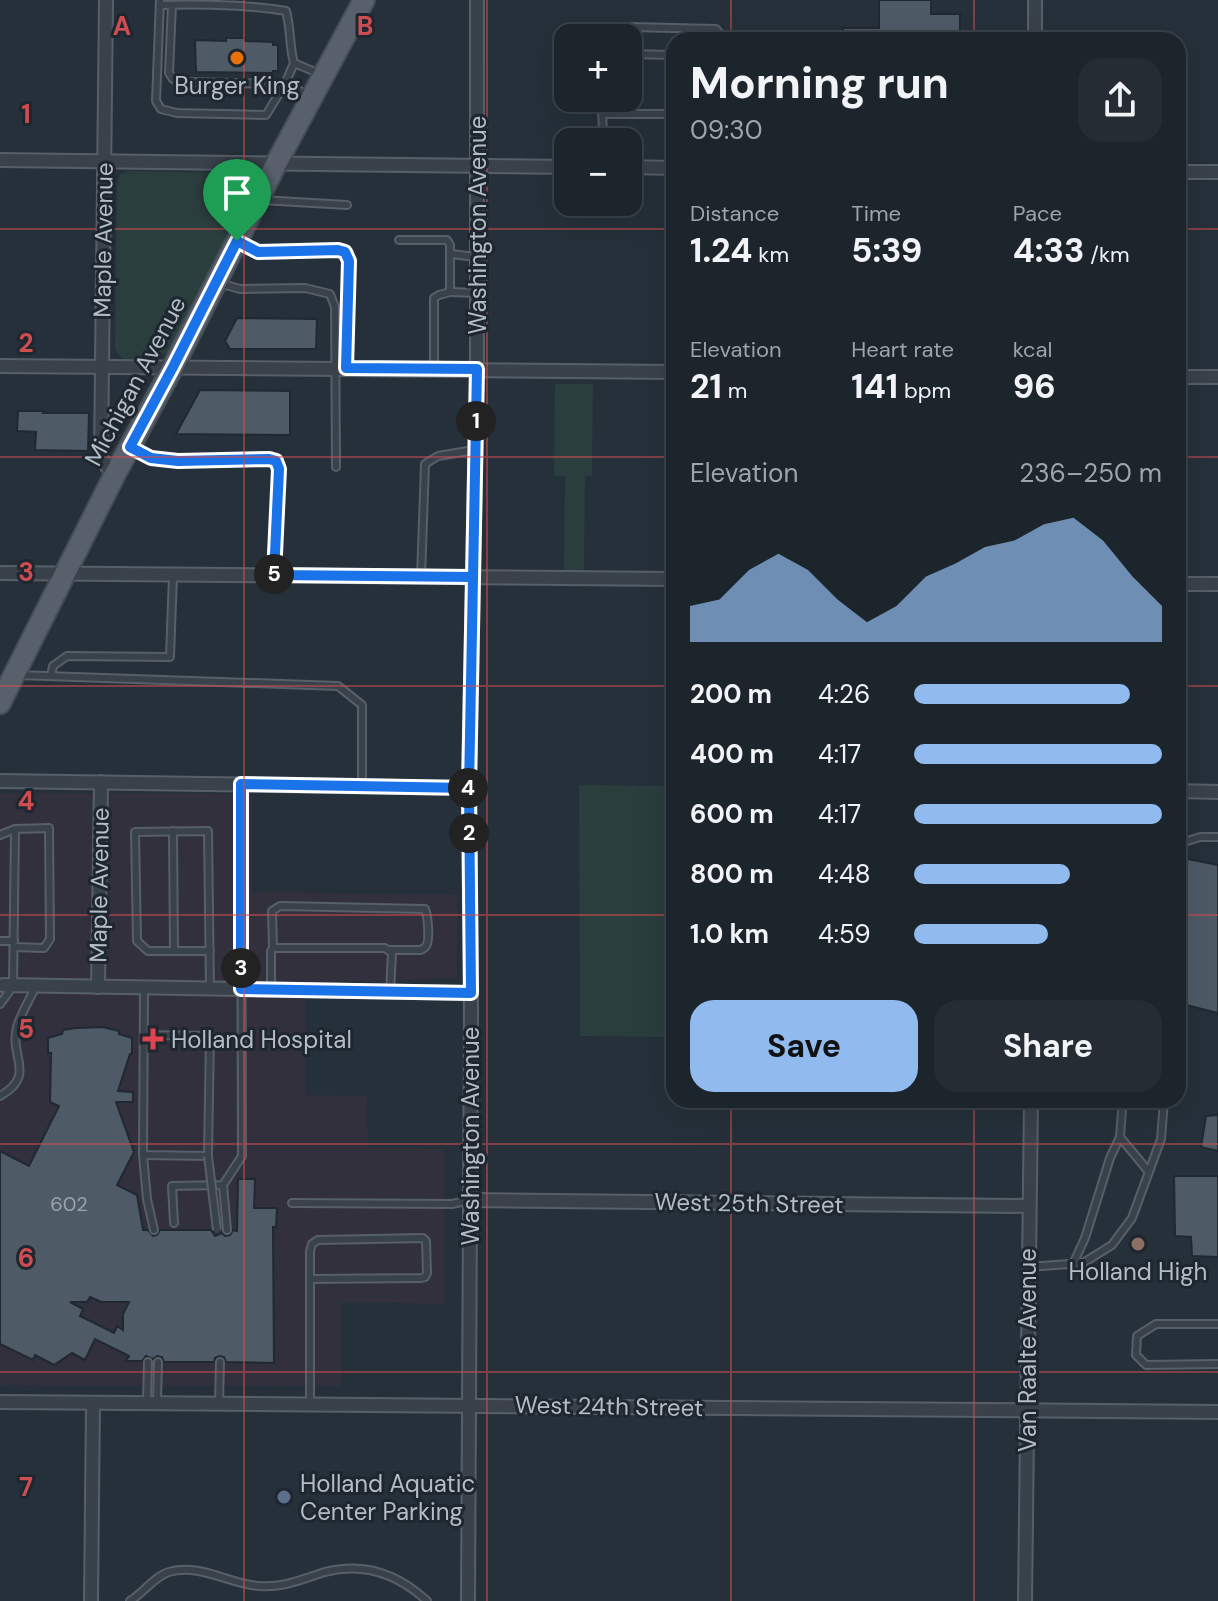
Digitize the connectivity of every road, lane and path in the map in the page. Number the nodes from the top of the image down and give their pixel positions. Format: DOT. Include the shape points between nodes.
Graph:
graph roads {
  1 [pos="106,0"];
  2 [pos="364,0"];
  3 [pos="477,0"];
  4 [pos="1035,0"];
  5 [pos="160,2"];
  6 [pos="182,2"];
  7 [pos="172,5"];
  8 [pos="642,27"];
  9 [pos="719,32"];
  10 [pos="1035,32"];
  11 [pos="642,54"];
  12 [pos="666,55"];
  13 [pos="294,63"];
  14 [pos="323,75"];
  15 [pos="285,84"];
  16 [pos="312,97"];
  17 [pos="602,114"];
  18 [pos="666,114"];
  19 [pos="602,128"];
  20 [pos="0,160"];
  21 [pos="104,161"];
  22 [pos="276,164"];
  23 [pos="478,166"];
  24 [pos="554,167"];
  25 [pos="642,167"];
  26 [pos="666,168"];
  27 [pos="1186,172"];
  28 [pos="1218,172"];
  29 [pos="258,200"];
  30 [pos="347,205"];
  31 [pos="399,240"];
  32 [pos="237,241"];
  33 [pos="451,254"];
  34 [pos="478,258"];
  35 [pos="216,282"];
  36 [pos="450,292"];
  37 [pos="478,293"];
  38 [pos="0,366"];
  39 [pos="102,367"];
  40 [pos="173,367"];
  41 [pos="341,368"];
  42 [pos="434,369"];
  43 [pos="477,369"];
  44 [pos="666,372"];
  45 [pos="1186,377"];
  46 [pos="1218,377"];
  47 [pos="130,447"];
  48 [pos="476,450"];
  49 [pos="336,467"];
  50 [pos="114,476"];
  51 [pos="0,573"];
  52 [pos="65,574"];
  53 [pos="173,575"];
  54 [pos="274,575"];
  55 [pos="421,577"];
  56 [pos="473,577"];
  57 [pos="666,579"];
  58 [pos="1186,584"];
  59 [pos="1218,584"];
  60 [pos="51,676"];
  61 [pos="6,688"];
  62 [pos="0,781"];
  63 [pos="101,782"];
  64 [pos="241,784"];
  65 [pos="362,785"];
  66 [pos="469,788"];
  67 [pos="1186,791"];
  68 [pos="1218,792"];
  69 [pos="15,829"];
  70 [pos="173,831"];
  71 [pos="0,835"];
  72 [pos="1218,837"];
  73 [pos="1186,841"];
  74 [pos="0,941"];
  75 [pos="14,944"];
  76 [pos="273,948"];
  77 [pos="390,950"];
  78 [pos="174,951"];
  79 [pos="210,951"];
  80 [pos="8,986"];
  81 [pos="36,986"];
  82 [pos="98,987"];
  83 [pos="144,988"];
  84 [pos="210,989"];
  85 [pos="241,989"];
  86 [pos="271,990"];
  87 [pos="390,992"];
  88 [pos="471,993"];
  89 [pos="0,1004"];
  90 [pos="144,1035"];
  91 [pos="0,1096"];
  92 [pos="1031,1108"];
  93 [pos="1122,1108"];
  94 [pos="1163,1108"];
  95 [pos="1120,1137"];
  96 [pos="143,1155"];
  97 [pos="208,1156"];
  98 [pos="1149,1172"];
  99 [pos="223,1185"];
  100 [pos="470,1200"];
  101 [pos="292,1203"];
  102 [pos="1029,1206"];
  103 [pos="174,1223"];
  104 [pos="154,1230"];
  105 [pos="217,1230"];
  106 [pos="227,1230"];
  107 [pos="1073,1264"];
  108 [pos="1028,1267"];
  109 [pos="310,1279"];
  110 [pos="1218,1324"];
  111 [pos="148,1362"];
  112 [pos="158,1362"];
  113 [pos="220,1362"];
  114 [pos="1218,1364"];
  115 [pos="0,1402"];
  116 [pos="93,1403"];
  117 [pos="152,1403"];
  118 [pos="219,1404"];
  119 [pos="310,1404"];
  120 [pos="469,1405"];
  121 [pos="1027,1410"];
  122 [pos="1218,1412"];
  123 [pos="91,1601"];
  124 [pos="130,1601"];
  125 [pos="427,1601"];
  126 [pos="468,1601"];
  127 [pos="1025,1601"];
  1 -- 21 [label="street, Maple Avenue"];
  2 -- 14 [label="main road, Michigan Avenue"];
  3 -- 23 [label="street, Washington Avenue"];
  4 -- 10 [label="street"];
  5 -- 7 [label="lane"];
  5 -- 15 [label="lane" via="156,101 161,109 266,115"];
  6 -- 7 [label="lane"];
  6 -- 13 [label="lane" via="286,11"];
  7 -- 15 [label="lane" via="173,79"];
  8 -- 9 [label="lane"];
  11 -- 12 [label="lane"];
  13 -- 14 [label="lane"];
  13 -- 15 [label="lane"];
  14 -- 16 [label="main road, Michigan Avenue"];
  15 -- 16 [label="lane"];
  16 -- 22 [label="main road, Michigan Avenue"];
  17 -- 18 [label="lane"];
  17 -- 19 [label="lane"];
  20 -- 21 [label="street"];
  21 -- 22 [label="street"];
  21 -- 39 [label="street, Maple Avenue"];
  22 -- 23 [label="street"];
  22 -- 29 [label="main road, Michigan Avenue"];
  23 -- 24 [label="street"];
  23 -- 34 [label="street, Washington Avenue"];
  25 -- 26 [label="street"];
  27 -- 28 [label="street"];
  29 -- 30 [label="lane"];
  29 -- 32 [label="main road, Michigan Avenue"];
  31 -- 33 [label="lane" via="447,240"];
  32 -- 35 [label="main road, Michigan Avenue"];
  32 -- 41 [label="lane" via="258,252 345,252 349,261"];
  33 -- 34 [label="lane"];
  33 -- 36 [label="lane"];
  34 -- 37 [label="street, Washington Avenue"];
  35 -- 40 [label="main road, Michigan Avenue"];
  35 -- 41 [label="lane" via="240,289 305,288 330,294"];
  36 -- 37 [label="lane"];
  36 -- 42 [label="lane" via="434,298"];
  37 -- 43 [label="street, Washington Avenue"];
  38 -- 39 [label="street"];
  39 -- 40 [label="street"];
  39 -- 50 [label="street, Maple Avenue" via="101,458"];
  40 -- 41 [label="street"];
  40 -- 47 [label="main road, Michigan Avenue"];
  41 -- 42 [label="street"];
  41 -- 49 [label="lane"];
  42 -- 43 [label="street"];
  43 -- 44 [label="street"];
  43 -- 48 [label="street, Washington Avenue"];
  45 -- 46 [label="street"];
  47 -- 50 [label="main road, Michigan Avenue"];
  47 -- 54 [label="lane" via="151,458 178,461 276,461"];
  48 -- 55 [label="lane" via="438,456 425,464"];
  48 -- 56 [label="street, Washington Avenue"];
  50 -- 52 [label="main road, Michigan Avenue"];
  51 -- 52 [label="street"];
  52 -- 53 [label="street"];
  52 -- 61 [label="main road, Michigan Avenue"];
  53 -- 54 [label="street"];
  53 -- 60 [label="lane" via="170,657 67,656 53,666"];
  54 -- 55 [label="street"];
  55 -- 56 [label="street"];
  56 -- 57 [label="street"];
  56 -- 66 [label="street, Washington Avenue"];
  58 -- 59 [label="street"];
  60 -- 61 [label="lane"];
  60 -- 65 [label="lane" via="338,686 362,705"];
  62 -- 63 [label="street"];
  63 -- 64 [label="street"];
  63 -- 82 [label="street, Maple Avenue"];
  64 -- 65 [label="street"];
  64 -- 85 [label="lane"];
  65 -- 66 [label="street"];
  66 -- 88 [label="street, Washington Avenue"];
  67 -- 68 [label="street"];
  69 -- 71 [label="lane"];
  69 -- 75 [label="lane"];
  69 -- 75 [label="lane" via="49,828 50,939 44,948"];
  70 -- 78 [label="lane"];
  70 -- 78 [label="lane" via="135,832 137,941 148,951"];
  70 -- 79 [label="lane" via="208,831"];
  72 -- 73 [label="lane"];
  74 -- 75 [label="lane"];
  75 -- 80 [label="lane"];
  76 -- 77 [label="lane"];
  76 -- 77 [label="lane" via="272,911 280,906 425,909 425,948"];
  76 -- 86 [label="lane"];
  77 -- 87 [label="lane"];
  78 -- 79 [label="lane"];
  79 -- 84 [label="lane"];
  80 -- 81 [label="street"];
  80 -- 89 [label="lane"];
  81 -- 82 [label="street"];
  81 -- 91 [label="lane" via="17,1027 21,1069 13,1088"];
  82 -- 83 [label="street"];
  83 -- 84 [label="street"];
  83 -- 90 [label="lane"];
  84 -- 85 [label="street"];
  85 -- 86 [label="street"];
  85 -- 99 [label="lane" via="242,1156"];
  86 -- 87 [label="street"];
  87 -- 88 [label="street"];
  88 -- 100 [label="street, Washington Avenue"];
  90 -- 96 [label="lane"];
  90 -- 97 [label="lane" via="210,1036"];
  92 -- 102 [label="street, Van Raalte Avenue"];
  93 -- 95 [label="lane"];
  94 -- 98 [label="lane" via="1161,1139"];
  95 -- 98 [label="lane"];
  95 -- 107 [label="lane"];
  96 -- 97 [label="lane"];
  96 -- 104 [label="lane"];
  97 -- 105 [label="lane, bridge"];
  98 -- 107 [label="lane" via="1132,1218 1112,1245"];
  99 -- 103 [label="lane" via="172,1186"];
  99 -- 106 [label="lane"];
  100 -- 101 [label="lane"];
  100 -- 102 [label="street, West 25th Street"];
  100 -- 120 [label="street, Washington Avenue"];
  102 -- 108 [label="street, Van Raalte Avenue"];
  107 -- 108 [label="lane"];
  108 -- 121 [label="street, Van Raalte Avenue"];
  109 -- 109 [label="lane" via="310,1251 318,1240 423,1238 427,1243 427,1273 421,1278"];
  109 -- 119 [label="lane"];
  110 -- 114 [label="lane" via="1156,1324 1137,1336 1136,1355 1146,1365"];
  111 -- 117 [label="lane"];
  112 -- 117 [label="lane"];
  113 -- 118 [label="lane"];
  115 -- 116 [label="street, West 24th Street"];
  116 -- 117 [label="street, West 24th Street"];
  116 -- 123 [label="street"];
  117 -- 118 [label="street, West 24th Street"];
  118 -- 119 [label="street, West 24th Street"];
  119 -- 120 [label="street, West 24th Street"];
  120 -- 121 [label="street, West 24th Street"];
  120 -- 126 [label="street, Washington Avenue"];
  121 -- 122 [label="street, West 24th Street"];
  121 -- 127 [label="street, Van Raalte Avenue"];
  124 -- 125 [label="lane" via="170,1571 277,1587 334,1570 366,1569 393,1576"];
}
